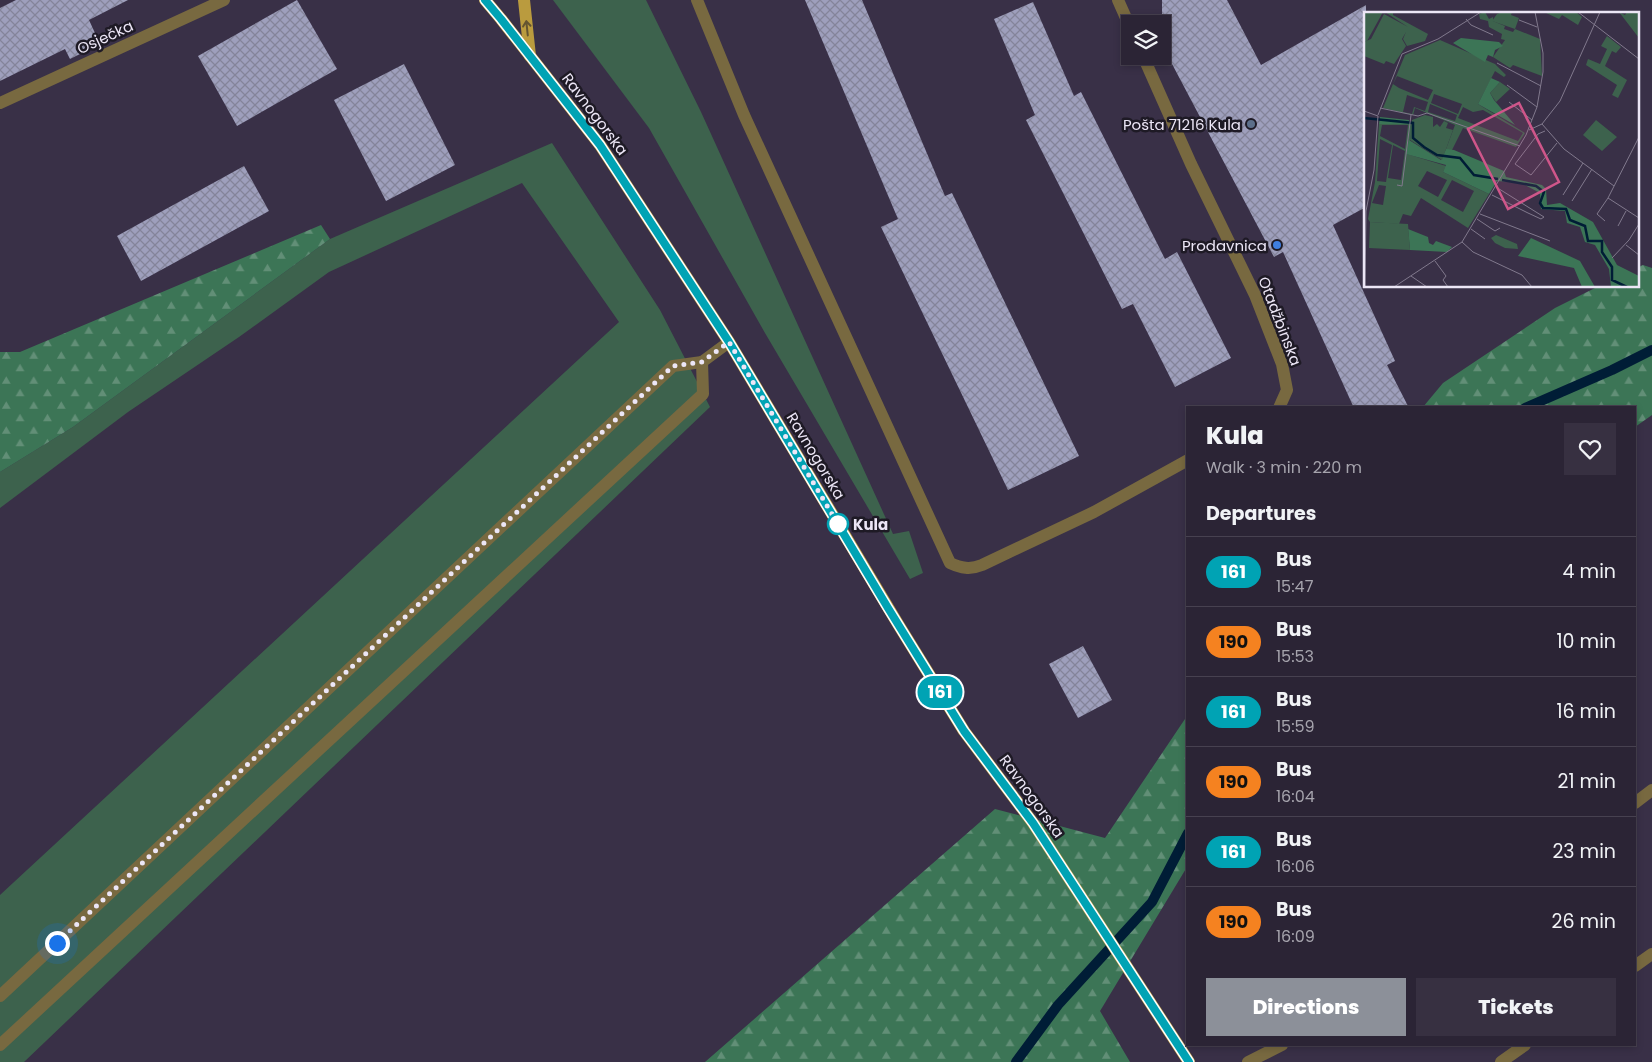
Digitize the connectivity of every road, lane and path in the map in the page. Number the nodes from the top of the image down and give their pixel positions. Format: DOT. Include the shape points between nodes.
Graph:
graph roads {
  1 [pos="224,0"];
  2 [pos="485,0"];
  3 [pos="524,0"];
  4 [pos="697,0"];
  5 [pos="1118,0"];
  6 [pos="1125,15"];
  7 [pos="530,56"];
  8 [pos="1147,65"];
  9 [pos="0,103"];
  10 [pos="729,342"];
  11 [pos="702,362"];
  12 [pos="1280,406"];
  13 [pos="1186,461"];
  14 [pos="1652,790"];
  15 [pos="1636,802"];
  16 [pos="1652,954"];
  17 [pos="1636,965"];
  18 [pos="0,996"];
  19 [pos="0,1045"];
  20 [pos="1280,1046"];
  21 [pos="1524,1046"];
  22 [pos="1189,1062"];
  23 [pos="1248,1062"];
  24 [pos="1501,1062"];
  1 -- 9 [label="street, Osječka"];
  2 -- 7 [label="main road, Ravnogorska"];
  7 -- 3 [label="main road, one-way"];
  4 -- 13 [label="street" via="744,115 950,564 976,568 1094,512"];
  5 -- 6 [label="street"];
  7 -- 10 [label="main road, Ravnogorska" via="600,145"];
  8 -- 12 [label="street, Otadžbinska" via="1255,295 1282,364 1287,390"];
  10 -- 11 [label="street"];
  10 -- 22 [label="main road, Ravnogorska" via="964,731 1033,823"];
  11 -- 18 [label="street" via="673,366"];
  11 -- 19 [label="street" via="703,394"];
  14 -- 15 [label="street"];
  16 -- 17 [label="street"];
  20 -- 23 [label="street"];
  21 -- 24 [label="street"];
}
